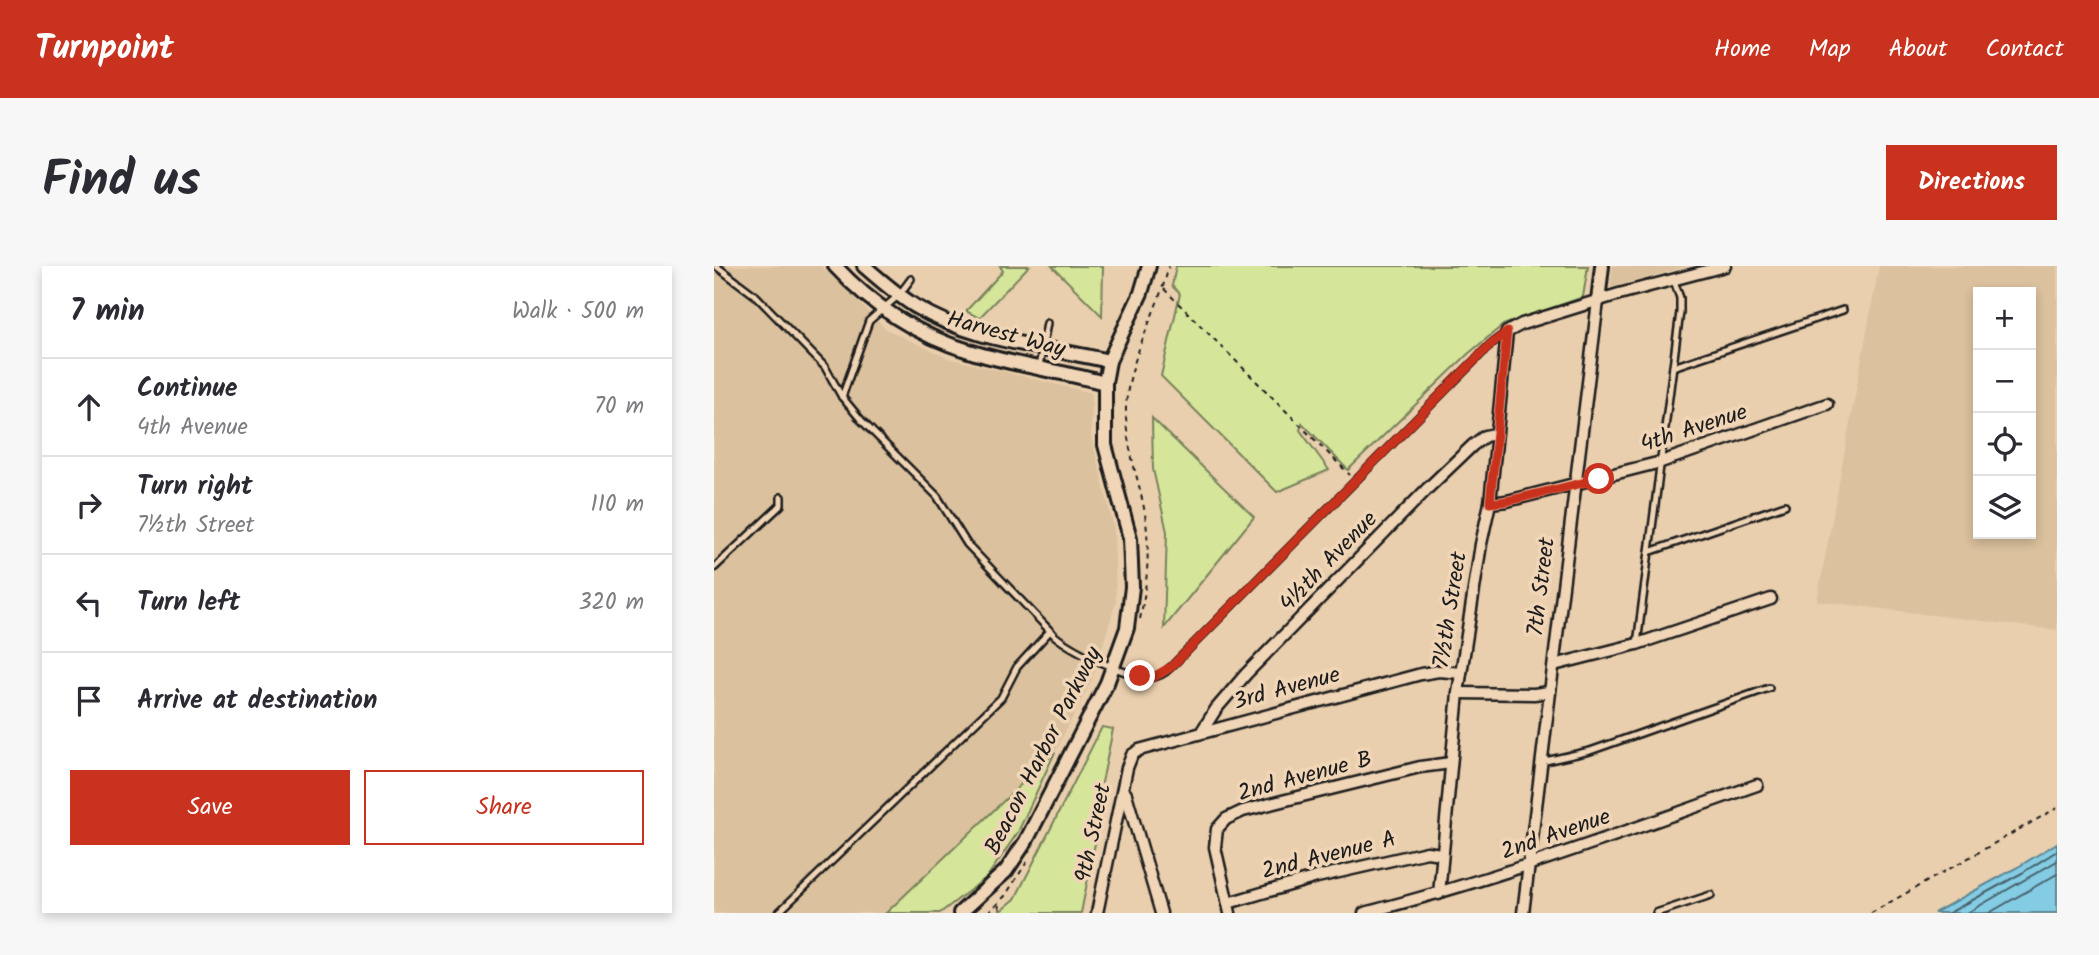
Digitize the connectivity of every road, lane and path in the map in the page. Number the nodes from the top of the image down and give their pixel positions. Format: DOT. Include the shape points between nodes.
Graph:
graph roads {
  1 [pos="716,266"];
  2 [pos="835,266"];
  3 [pos="864,266"];
  4 [pos="1149,266"];
  5 [pos="1169,266"];
  6 [pos="1602,266"];
  7 [pos="1725,266"];
  8 [pos="911,279"];
  9 [pos="1674,281"];
  10 [pos="1163,288"];
  11 [pos="899,295"];
  12 [pos="1598,301"];
  13 [pos="882,308"];
  14 [pos="1843,310"];
  15 [pos="1046,323"];
  16 [pos="1507,332"];
  17 [pos="1043,348"];
  18 [pos="1109,361"];
  19 [pos="1673,367"];
  20 [pos="1039,368"];
  21 [pos="1105,383"];
  22 [pos="842,397"];
  23 [pos="1827,404"];
  24 [pos="1496,434"];
  25 [pos="1661,462"];
  26 [pos="1356,481"];
  27 [pos="1576,485"];
  28 [pos="781,497"];
  29 [pos="1490,503"];
  30 [pos="1785,505"];
  31 [pos="1649,552"];
  32 [pos="714,568"];
  33 [pos="1771,599"];
  34 [pos="1140,620"];
  35 [pos="1050,631"];
  36 [pos="1637,644"];
  37 [pos="1554,665"];
  38 [pos="1114,667"];
  39 [pos="1461,673"];
  40 [pos="1769,688"];
  41 [pos="1549,692"];
  42 [pos="1458,693"];
  43 [pos="1202,731"];
  44 [pos="1129,761"];
  45 [pos="1541,762"];
  46 [pos="1451,763"];
  47 [pos="1757,785"];
  48 [pos="1124,786"];
  49 [pos="2057,808"];
  50 [pos="1441,854"];
  51 [pos="1028,860"];
  52 [pos="1529,863"];
  53 [pos="1439,894"];
  54 [pos="1711,895"];
  55 [pos="998,905"];
  56 [pos="1229,908"];
  57 [pos="778,913"];
  58 [pos="960,913"];
  59 [pos="988,913"];
  60 [pos="1002,913"];
  61 [pos="1097,913"];
  62 [pos="1161,913"];
  63 [pos="1364,913"];
  64 [pos="1523,913"];
  65 [pos="1656,913"];
  66 [pos="1871,913"];
  1 -- 22 [label="lane" via="756,296 825,367"];
  2 -- 13 [label="street, Harvest Way"];
  3 -- 11 [label="street, Harvest Way"];
  4 -- 18 [label="street, Beacon Harbor Parkway"];
  5 -- 10 [label="path"];
  6 -- 12 [label="street, 7th Street"];
  7 -- 9 [label="street"];
  8 -- 11 [label="lane"];
  9 -- 12 [label="street"];
  9 -- 19 [label="lane" via="1680,298"];
  10 -- 26 [label="path"];
  10 -- 34 [label="path" via="1134,364 1127,400 1128,441 1148,547"];
  11 -- 13 [label="lane"];
  11 -- 17 [label="street, Harvest Way" via="961,327"];
  12 -- 16 [label="street"];
  12 -- 27 [label="street, 7th Street"];
  13 -- 20 [label="street, Harvest Way" via="943,342"];
  13 -- 22 [label="lane" via="870,321"];
  14 -- 19 [label="lane"];
  15 -- 17 [label="lane"];
  16 -- 24 [label="street, 7½th Street"];
  16 -- 26 [label="lane"];
  17 -- 18 [label="street, Harvest Way"];
  17 -- 20 [label="lane"];
  18 -- 21 [label="street, Beacon Harbor Parkway"];
  19 -- 25 [label="lane"];
  20 -- 21 [label="street, Harvest Way"];
  21 -- 38 [label="street, Beacon Harbor Parkway" via="1105,444 1126,520 1132,567 1127,628"];
  22 -- 35 [label="lane" via="937,496 967,544"];
  23 -- 25 [label="street, 4th Avenue"];
  24 -- 29 [label="street, 7½th Street"];
  24 -- 43 [label="street, 4½th Avenue" via="1473,445 1428,488 1247,674"];
  25 -- 27 [label="street, 4th Avenue"];
  25 -- 31 [label="lane"];
  26 -- 38 [label="lane" via="1165,673 1149,677"];
  27 -- 29 [label="street, 4th Avenue"];
  27 -- 37 [label="street, 7th Street"];
  28 -- 32 [label="lane" via="781,505"];
  29 -- 39 [label="street, 7½th Street"];
  30 -- 31 [label="lane"];
  31 -- 36 [label="lane"];
  33 -- 36 [label="street"];
  35 -- 38 [label="lane" via="1068,646"];
  35 -- 57 [label="lane" via="1017,667 1001,698"];
  36 -- 37 [label="street"];
  37 -- 41 [label="street, 7th Street"];
  38 -- 58 [label="street, Beacon Harbor Parkway" via="1013,862"];
  39 -- 42 [label="street, 7½th Street"];
  39 -- 43 [label="street, 3rd Avenue" via="1421,674"];
  40 -- 45 [label="lane" via="1590,751"];
  41 -- 42 [label="street"];
  41 -- 45 [label="street, 7th Street"];
  42 -- 46 [label="street, 7½th Street"];
  43 -- 44 [label="street, 3rd Avenue" via="1139,750"];
  44 -- 48 [label="street, 9th Street"];
  45 -- 52 [label="street, 7th Street"];
  46 -- 50 [label="street, 7½th Street"];
  46 -- 56 [label="street, 2nd Avenue B" via="1420,766 1226,819 1217,829 1215,847"];
  47 -- 52 [label="street, 2nd Avenue"];
  48 -- 61 [label="street, 9th Street"];
  48 -- 62 [label="street"];
  49 -- 66 [label="path"];
  50 -- 53 [label="street, 7½th Street"];
  50 -- 56 [label="street, 2nd Avenue A" via="1427,852 1317,877"];
  51 -- 55 [label="path"];
  52 -- 53 [label="street, 2nd Avenue"];
  52 -- 64 [label="street, 7th Street"];
  53 -- 63 [label="street, 2nd Avenue"];
  54 -- 65 [label="lane"];
  55 -- 59 [label="path"];
  55 -- 60 [label="path"];
}
